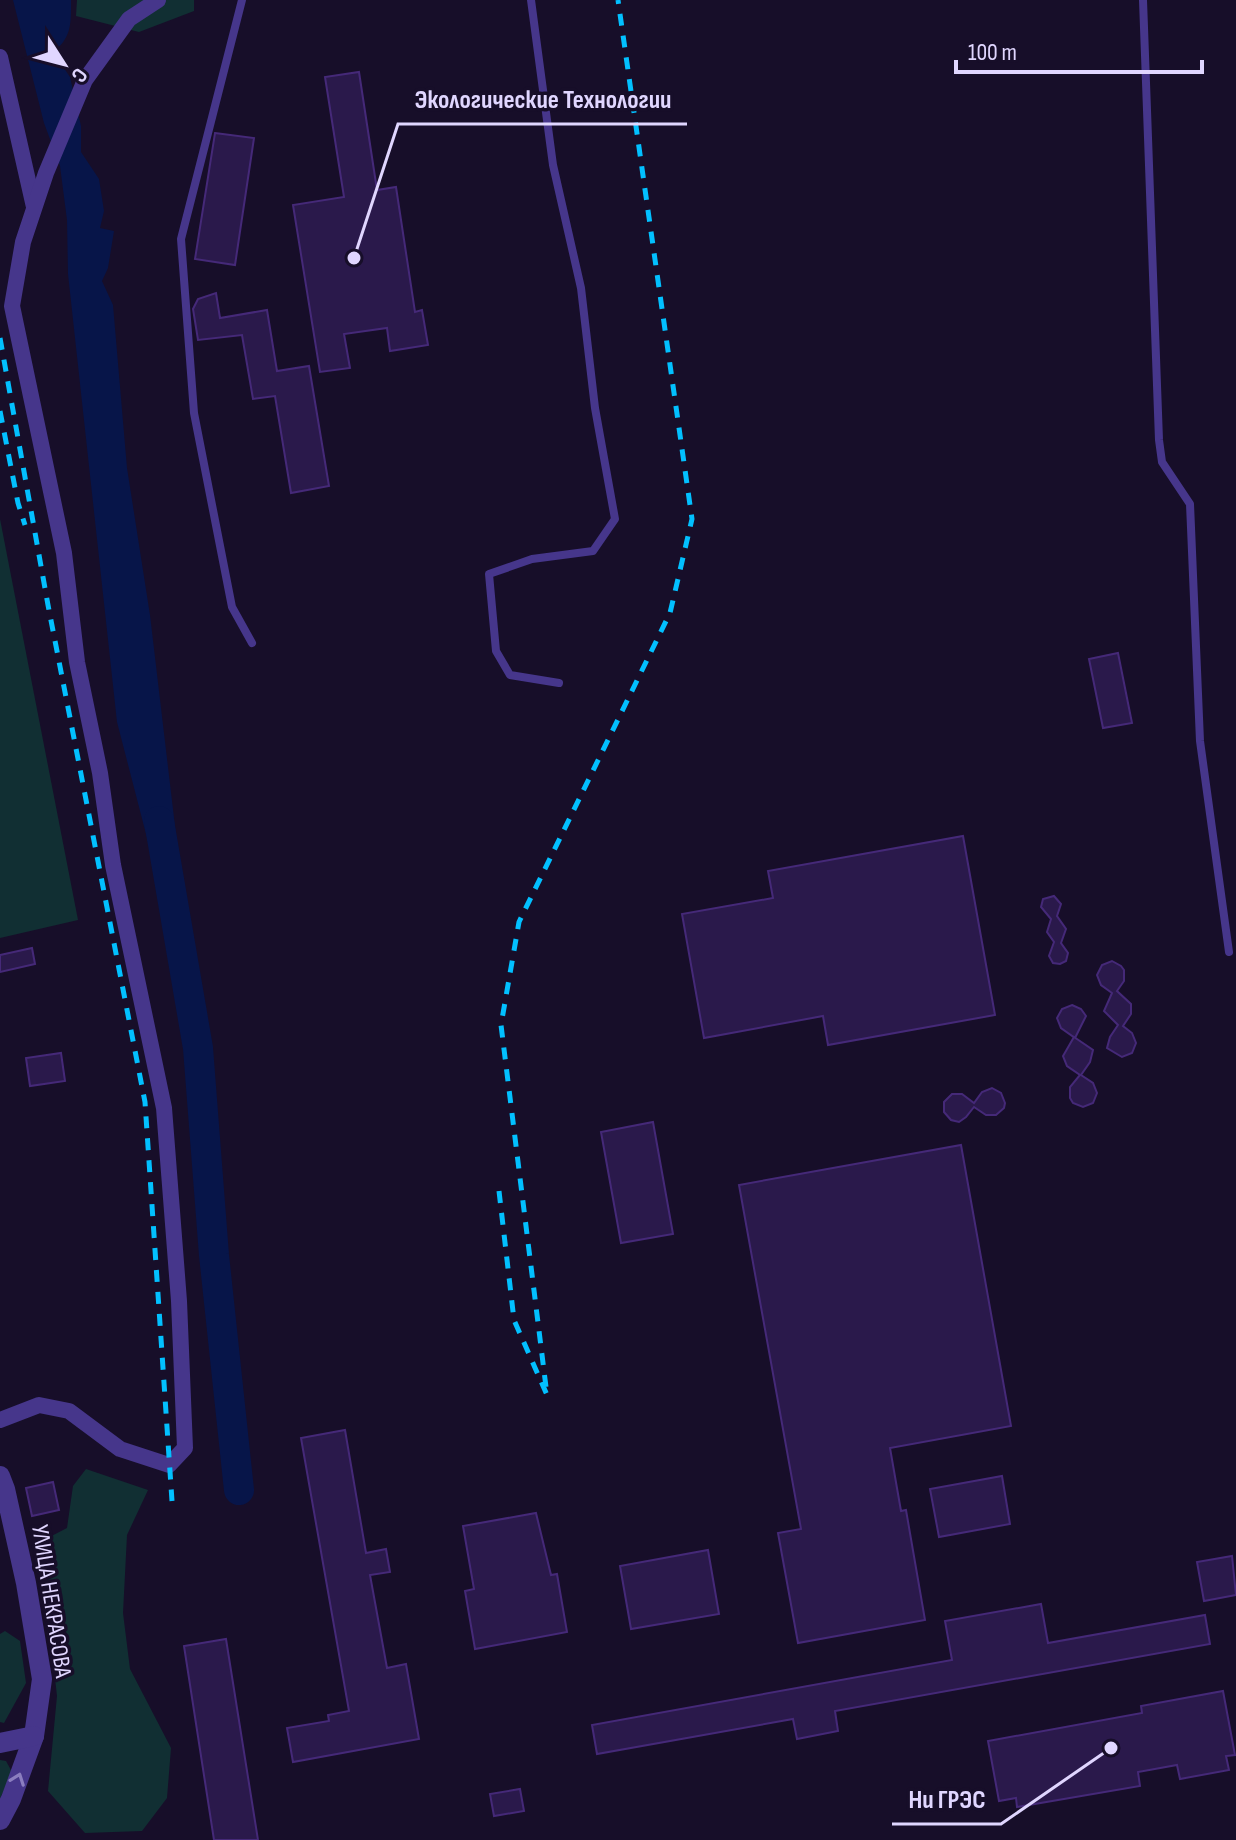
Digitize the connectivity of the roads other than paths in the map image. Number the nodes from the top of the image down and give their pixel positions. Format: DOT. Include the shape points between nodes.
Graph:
graph roads {
  1 [pos="158,0"];
  2 [pos="242,0"];
  3 [pos="531,0"];
  4 [pos="1143,0"];
  5 [pos="0,57"];
  6 [pos="34,209"];
  7 [pos="252,643"];
  8 [pos="559,683"];
  9 [pos="1229,952"];
  10 [pos="0,1420"];
  11 [pos="0,1476"];
  12 [pos="34,1736"];
  13 [pos="0,1743"];
  14 [pos="0,1820"];
  1 -- 6 [label="street" via="129,19 85,80"];
  2 -- 7 [label="lane" via="181,239 194,413 232,607"];
  3 -- 8 [label="lane" via="553,165 581,288 615,519 593,551 532,559 489,574 496,651 510,675"];
  4 -- 9 [label="lane" via="1159,440 1162,462 1190,504 1200,741"];
  5 -- 6 [label="street"];
  6 -- 10 [label="street" via="12,306 64,553 77,662 113,865 164,1108 185,1448 169,1465 120,1449 69,1411 39,1405"];
  11 -- 12 [label="street, УЛИЦА НЕКРАСОВА" via="42,1679"];
  12 -- 13 [label="street"];
  14 -- 12 [label="street, УЛИЦА НЕКРАСОВА, one-way"];
}
